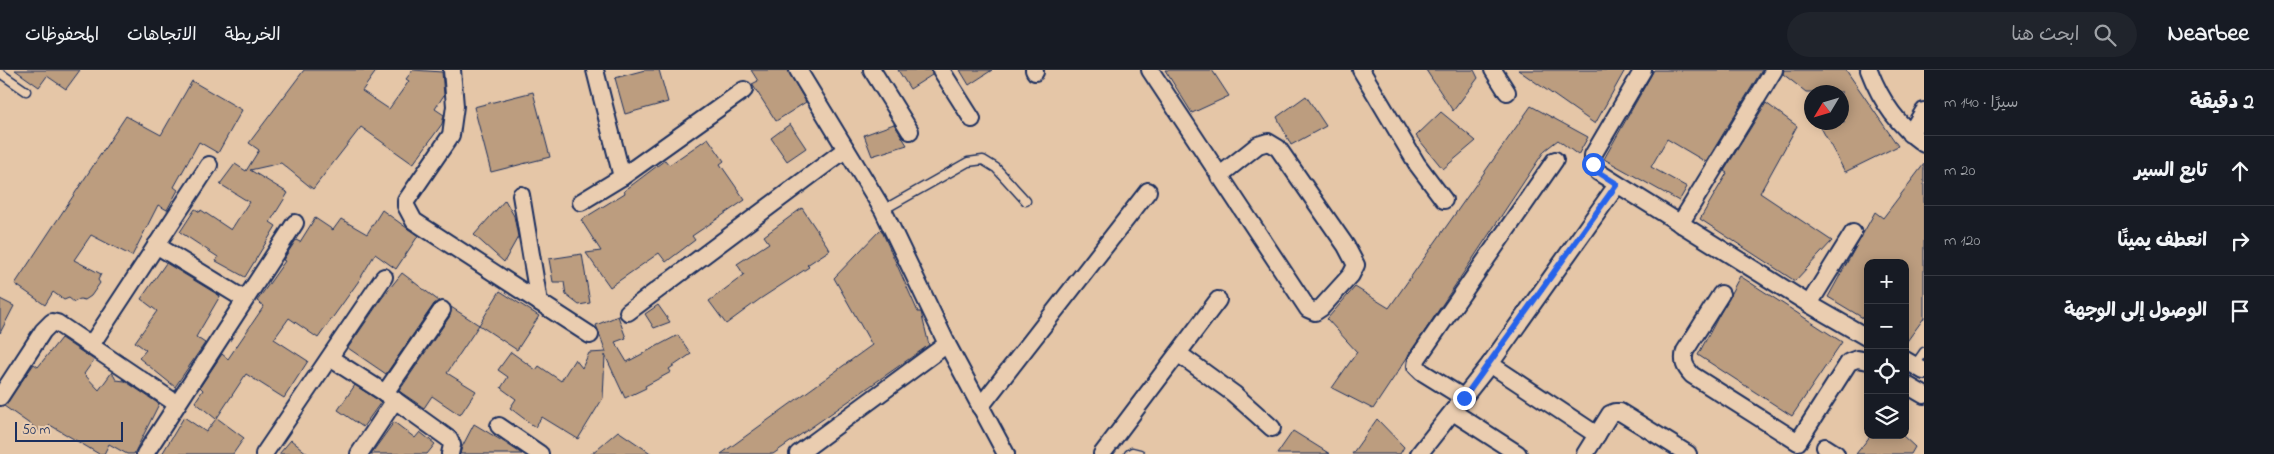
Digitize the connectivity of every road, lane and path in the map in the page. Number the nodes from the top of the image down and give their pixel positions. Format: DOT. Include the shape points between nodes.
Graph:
graph roads {
  1 [pos="452,70"];
  2 [pos="595,70"];
  3 [pos="798,70"];
  4 [pos="872,70"];
  5 [pos="941,70"];
  6 [pos="1150,70"];
  7 [pos="1361,70"];
  8 [pos="1493,70"];
  9 [pos="1643,70"];
  10 [pos="1774,70"];
  11 [pos="1869,70"];
  12 [pos="0,73"];
  13 [pos="744,90"];
  14 [pos="26,91"];
  15 [pos="1507,92"];
  16 [pos="1924,110"];
  17 [pos="972,119"];
  18 [pos="910,131"];
  19 [pos="1910,134"];
  20 [pos="1924,144"];
  21 [pos="846,149"];
  22 [pos="1555,160"];
  23 [pos="209,165"];
  24 [pos="1219,176"];
  25 [pos="622,177"];
  26 [pos="1617,184"];
  27 [pos="1148,191"];
  28 [pos="521,195"];
  29 [pos="1444,200"];
  30 [pos="1026,201"];
  31 [pos="581,202"];
  32 [pos="883,210"];
  33 [pos="295,222"];
  34 [pos="1680,224"];
  35 [pos="1852,233"];
  36 [pos="156,245"];
  37 [pos="384,277"];
  38 [pos="1721,294"];
  39 [pos="244,299"];
  40 [pos="1218,300"];
  41 [pos="539,302"];
  42 [pos="1809,304"];
  43 [pos="442,310"];
  44 [pos="628,312"];
  45 [pos="590,335"];
  46 [pos="1864,336"];
  47 [pos="948,344"];
  48 [pos="91,346"];
  49 [pos="1178,354"];
  50 [pos="330,358"];
  51 [pos="1864,360"];
  52 [pos="1490,364"];
  53 [pos="1909,386"];
  54 [pos="1924,395"];
  55 [pos="0,397"];
  56 [pos="390,397"];
  57 [pos="1464,398"];
  58 [pos="177,404"];
  59 [pos="980,407"];
  60 [pos="1453,412"];
  61 [pos="499,426"];
  62 [pos="1272,428"];
  63 [pos="1597,436"];
  64 [pos="999,451"];
  65 [pos="145,454"];
  66 [pos="264,454"];
  67 [pos="359,454"];
  68 [pos="450,454"];
  69 [pos="540,454"];
  70 [pos="798,454"];
  71 [pos="1102,454"];
  72 [pos="1129,454"];
  73 [pos="1140,454"];
  74 [pos="1419,454"];
  75 [pos="1518,454"];
  76 [pos="1585,454"];
  77 [pos="1688,454"];
  1 -- 41 [label="street" via="455,106 451,135 406,201 406,206 415,223"];
  2 -- 25 [label="street"];
  3 -- 21 [label="street"];
  4 -- 18 [label="street"];
  5 -- 17 [label="street"];
  6 -- 24 [label="street"];
  7 -- 29 [label="street" via="1417,164"];
  8 -- 15 [label="street"];
  9 -- 26 [label="street" via="1593,155 1593,164 1598,172"];
  10 -- 34 [label="street"];
  11 -- 19 [label="street" via="1880,98"];
  12 -- 14 [label="lane"];
  13 -- 25 [label="street"];
  16 -- 19 [label="street"];
  19 -- 20 [label="street"];
  21 -- 32 [label="street"];
  21 -- 44 [label="street"];
  22 -- 57 [label="street" via="1417,360 1416,366 1422,372"];
  23 -- 36 [label="street"];
  24 -- 24 [label="street" via="1308,309 1315,312 1351,275 1356,265 1278,148 1268,142 1258,145"];
  25 -- 31 [label="street"];
  26 -- 34 [label="street"];
  26 -- 52 [label="street"];
  27 -- 59 [label="street"];
  28 -- 41 [label="street"];
  30 -- 32 [label="lane" via="996,168 982,160 968,162"];
  32 -- 47 [label="street"];
  33 -- 39 [label="street"];
  34 -- 42 [label="street"];
  35 -- 42 [label="street"];
  36 -- 39 [label="street"];
  36 -- 48 [label="street"];
  37 -- 50 [label="street"];
  38 -- 51 [label="street" via="1685,351 1683,360 1686,368 1692,375 1798,442 1849,362"];
  39 -- 58 [label="street"];
  40 -- 49 [label="street"];
  41 -- 45 [label="street"];
  42 -- 46 [label="street"];
  43 -- 56 [label="street"];
  47 -- 59 [label="street"];
  47 -- 70 [label="street"];
  48 -- 55 [label="street" via="58,322 52,322"];
  48 -- 58 [label="street"];
  49 -- 62 [label="street" via="1234,394"];
  49 -- 71 [label="street"];
  50 -- 56 [label="street"];
  50 -- 66 [label="street"];
  52 -- 57 [label="street"];
  52 -- 63 [label="street"];
  53 -- 54 [label="street"];
  56 -- 67 [label="street"];
  56 -- 68 [label="street" via="449,440 452,445"];
  57 -- 60 [label="street"];
  58 -- 65 [label="street"];
  59 -- 64 [label="street"];
  60 -- 74 [label="street"];
  60 -- 75 [label="street"];
  61 -- 69 [label="street"];
  63 -- 76 [label="street"];
  63 -- 77 [label="street" via="1610,414 1620,412"];
  72 -- 73 [label="lane"];
}
